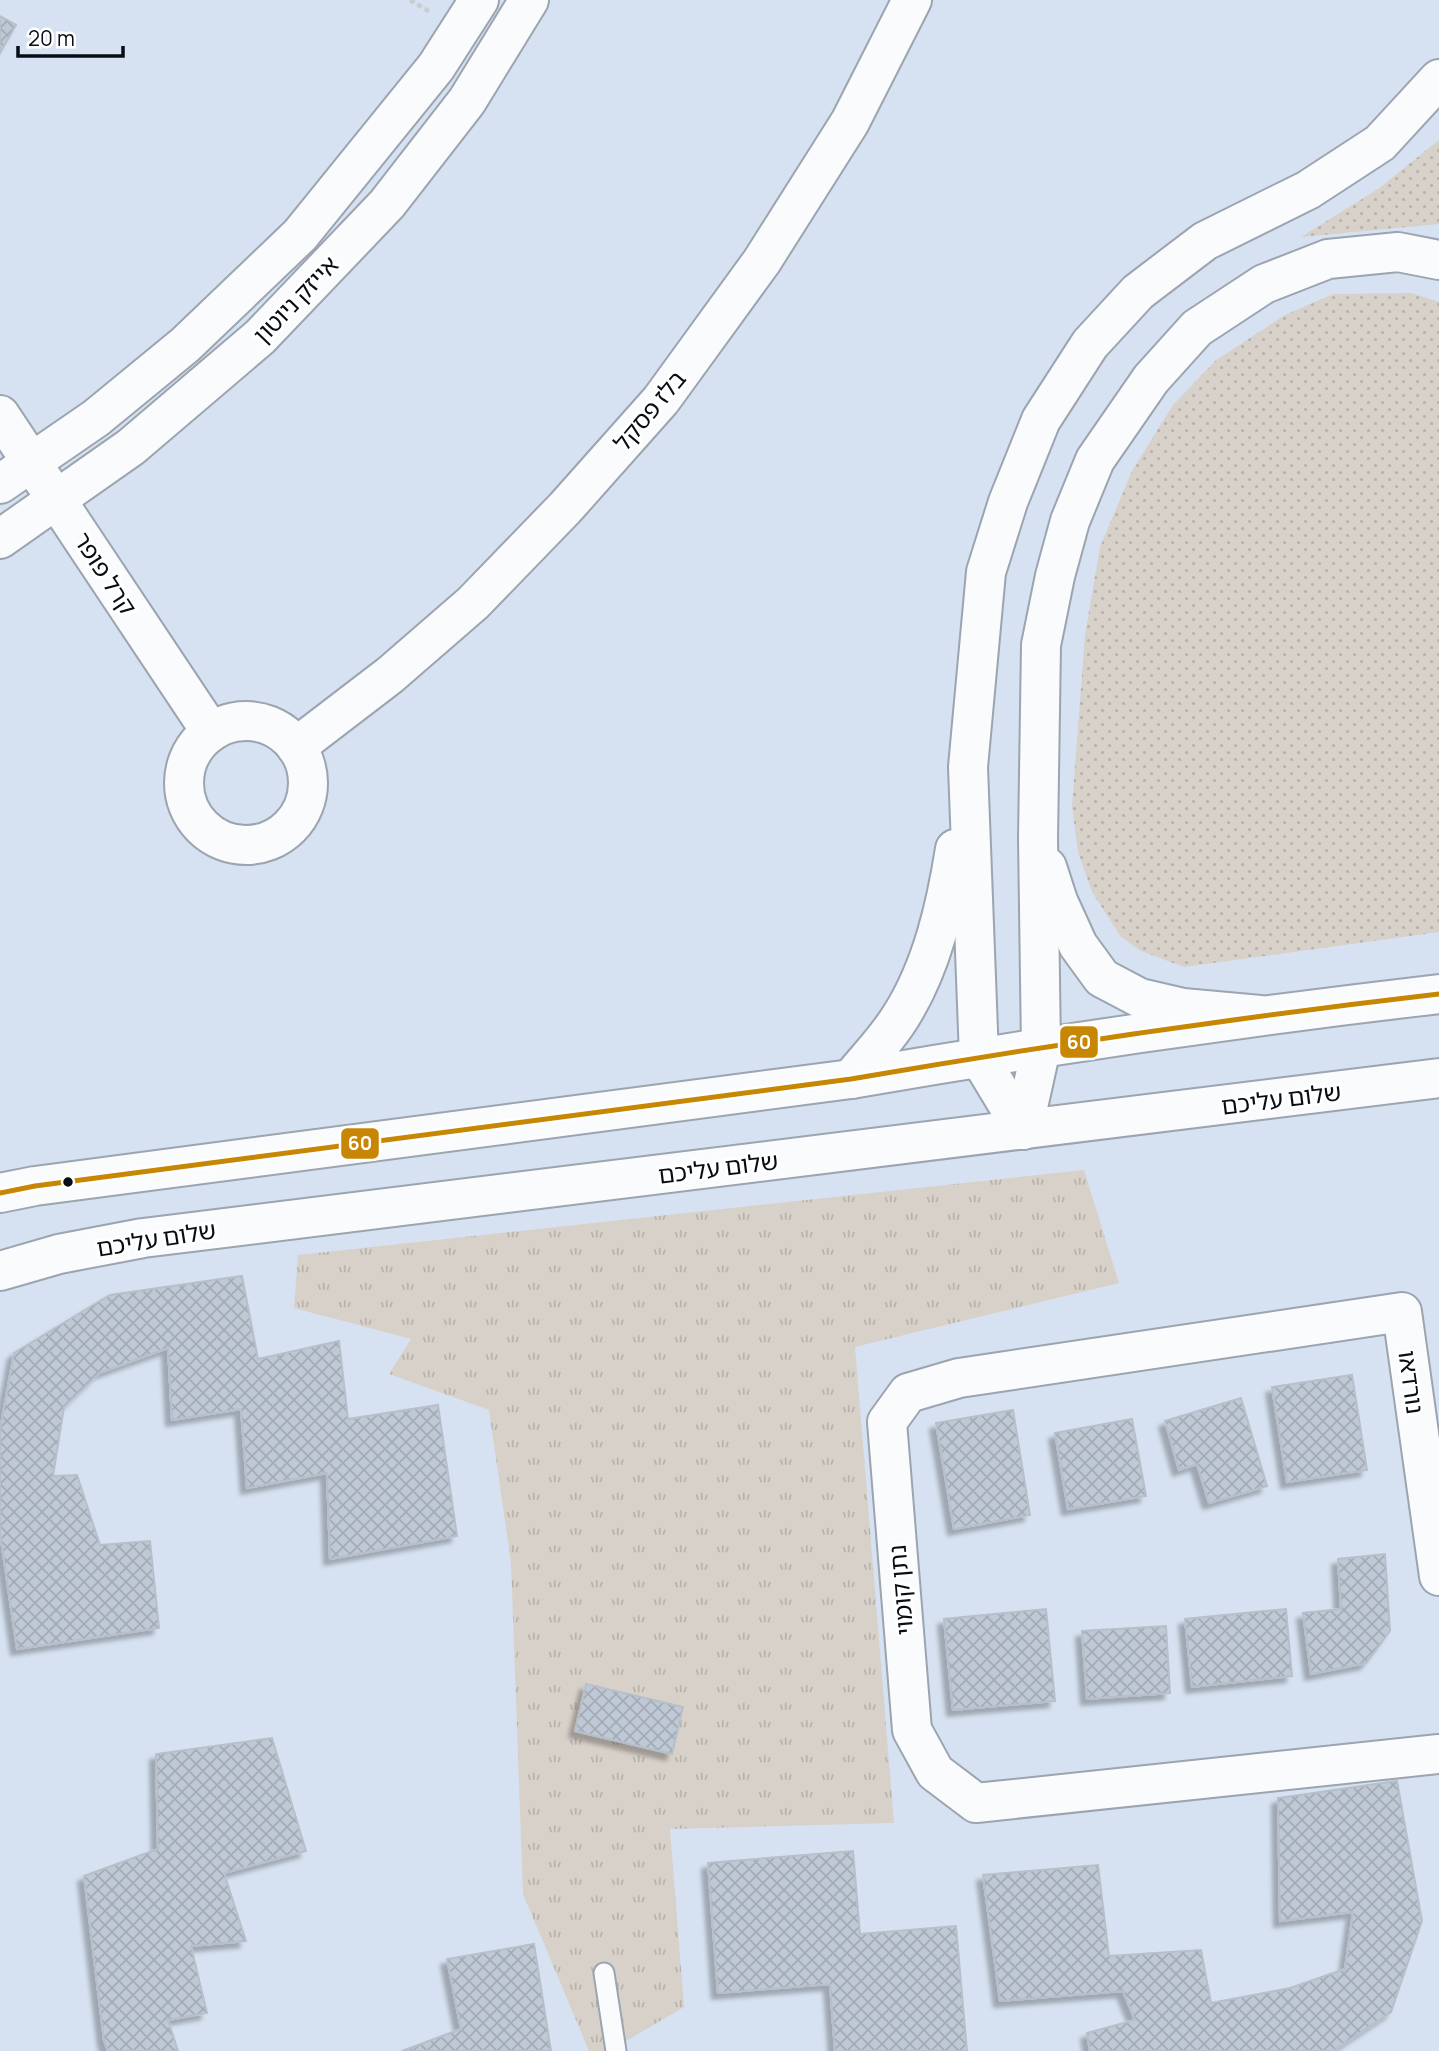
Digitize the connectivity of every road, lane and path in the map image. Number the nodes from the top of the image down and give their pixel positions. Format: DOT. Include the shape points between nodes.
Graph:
graph roads {
  1 [pos="478,0"];
  2 [pos="529,0"];
  3 [pos="912,0"];
  4 [pos="1439,79"];
  5 [pos="1439,260"];
  6 [pos="0,415"];
  7 [pos="33,462"];
  8 [pos="0,484"];
  9 [pos="57,499"];
  10 [pos="0,539"];
  11 [pos="211,732"];
  12 [pos="296,747"];
  13 [pos="968,767"];
  14 [pos="1038,838"];
  15 [pos="1439,994"];
  16 [pos="1260,1014"];
  17 [pos="1041,1048"];
  18 [pos="979,1057"];
  19 [pos="1439,1078"];
  20 [pos="851,1079"];
  21 [pos="1023,1130"];
  22 [pos="12,1187"];
  23 [pos="0,1271"];
  24 [pos="1402,1312"];
  25 [pos="1439,1576"];
  26 [pos="1439,1754"];
  27 [pos="604,1973"];
  28 [pos="616,2051"];
  1 -- 7 [label="main road, אייזק ניוטון" via="436,67 300,235 185,345 96,418"];
  2 -- 9 [label="main road, אייזק ניוטון" via="467,101 378,214 260,337 131,447"];
  3 -- 12 [label="main road, בלז פסקל" via="843,134 762,261 661,400 473,603"];
  4 -- 13 [label="main road" via="1380,143 1308,190 1205,242 1138,292 1090,344 1041,420 986,572"];
  5 -- 14 [label="main road" via="1398,252 1328,258 1264,284 1197,328 1151,379 1096,460 1070,521 1055,576 1041,645"];
  6 -- 7 [label="main road, קרל פופר"];
  7 -- 8 [label="main road, אייזק ניוטון"];
  7 -- 9 [label="main road, קרל פופר"];
  9 -- 10 [label="main road, אייזק ניוטון"];
  9 -- 11 [label="main road, קרל פופר"];
  11 -- 12 [label="main road" via="247,720 271,725"];
  11 -- 12 [label="main road" via="188,759 183,783 188,806 201,827 222,840 246,845 270,841 290,828 304,807 309,784 304,759"];
  13 -- 18 [label="main road"];
  13 -- 20 [label="main road" via="947,896 920,980 900,1017"];
  14 -- 16 [label="main road" via="1078,945 1102,978 1140,998 1183,1008"];
  14 -- 17 [label="main road"];
  15 -- 16 [label="main road"];
  16 -- 17 [label="main road"];
  17 -- 18 [label="main road"];
  17 -- 21 [label="main road"];
  18 -- 20 [label="main road"];
  18 -- 21 [label="main road"];
  19 -- 21 [label="main road, שלום עליכם"];
  20 -- 22 [label="main road"];
  21 -- 23 [label="main road, שלום עליכם" via="143,1238"];
  24 -- 25 [label="main road, נורדאו"];
  24 -- 26 [label="main road, נתן קומוי" via="959,1378 908,1393 887,1422 912,1730 935,1772 976,1803"];
  27 -- 28 [label="lane"];
}
